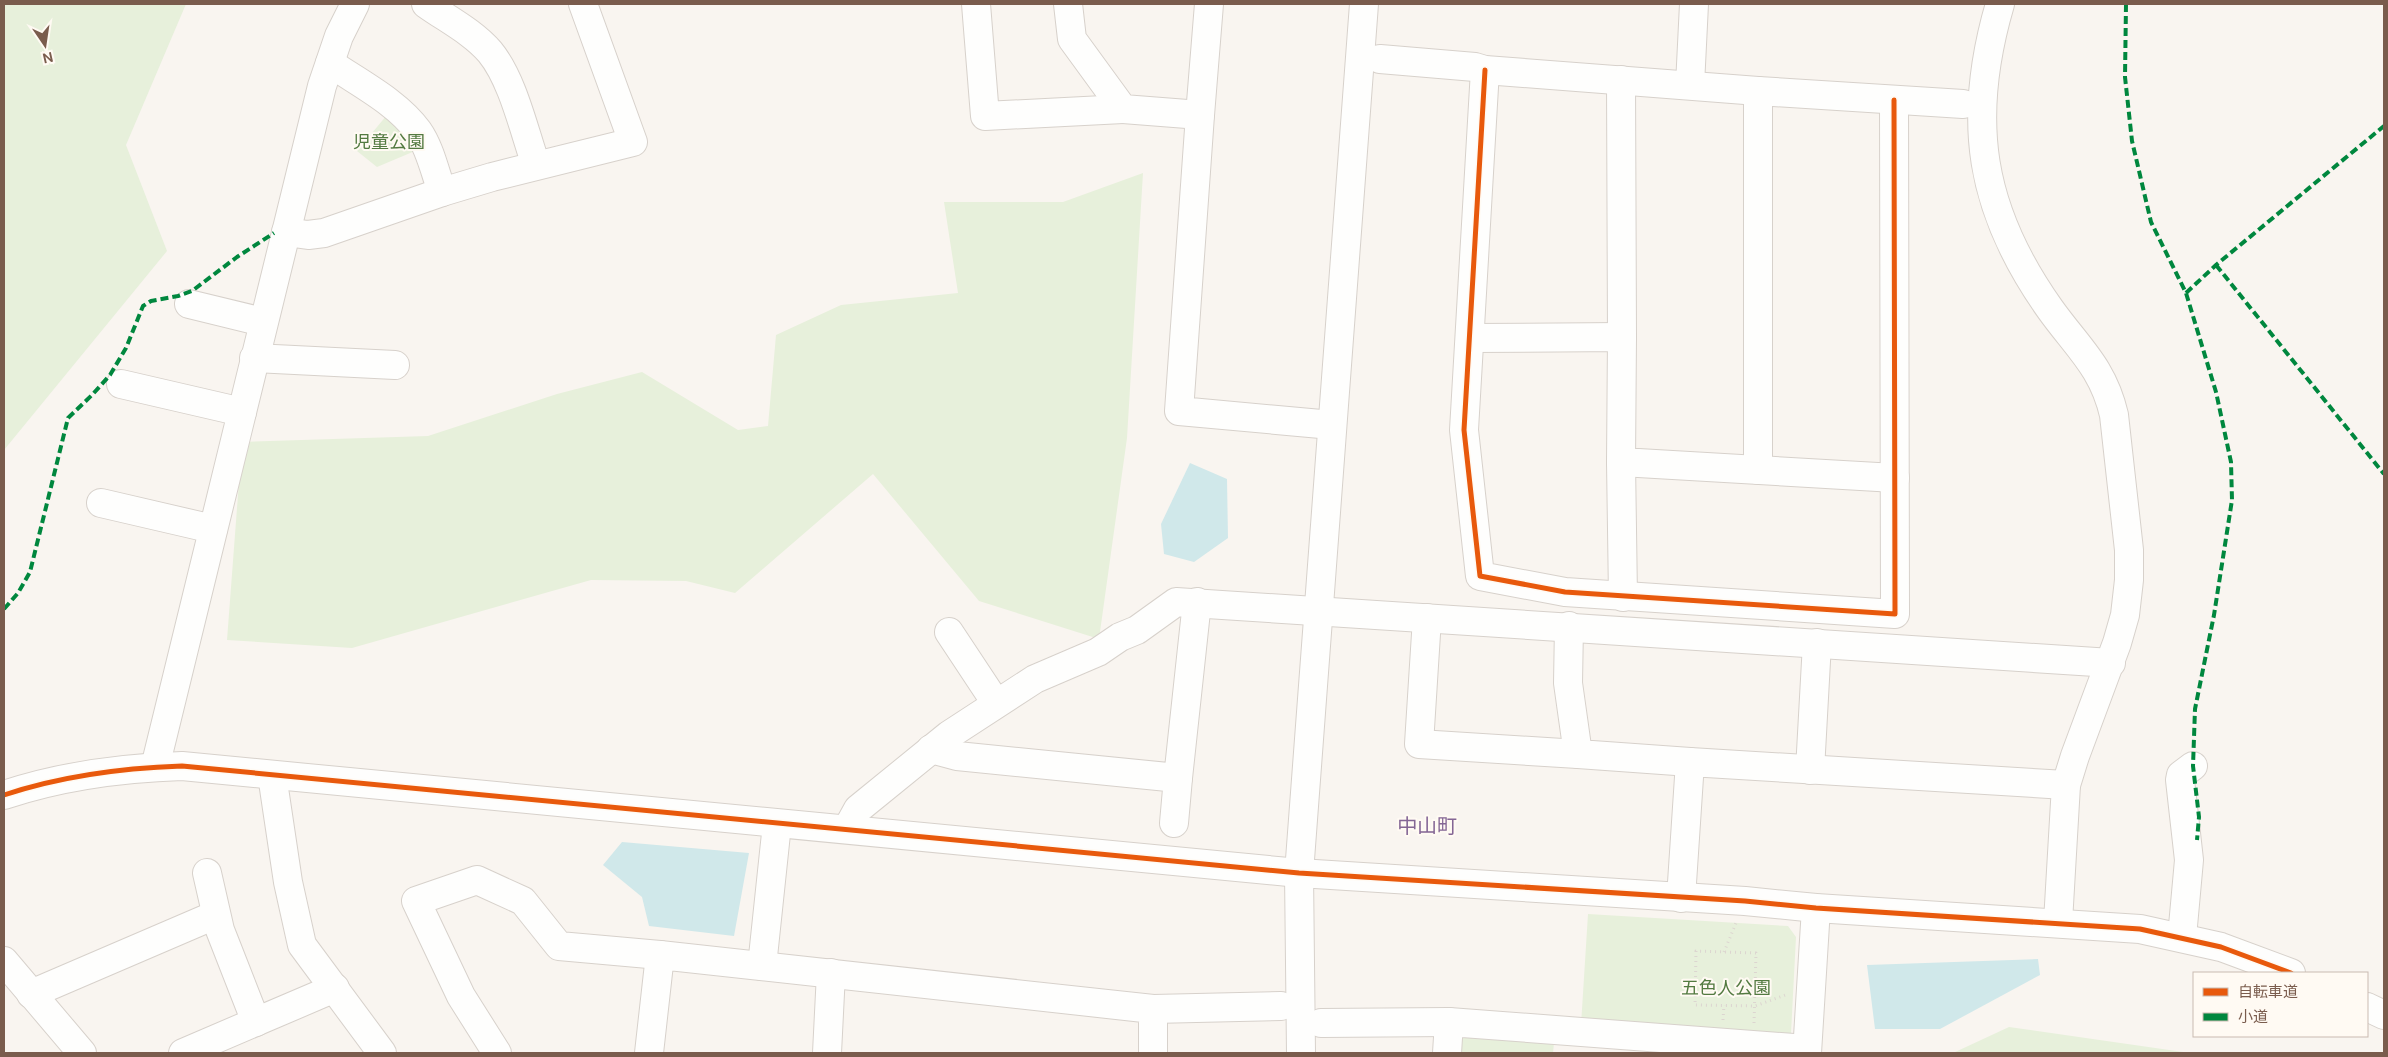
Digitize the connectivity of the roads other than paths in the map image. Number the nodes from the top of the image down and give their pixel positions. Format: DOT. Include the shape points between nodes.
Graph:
graph roads {
  1 [pos="355,4"];
  2 [pos="426,4"];
  3 [pos="583,4"];
  4 [pos="976,4"];
  5 [pos="1068,4"];
  6 [pos="1210,4"];
  7 [pos="1364,4"];
  8 [pos="1694,4"];
  9 [pos="2000,4"];
  10 [pos="1380,59"];
  11 [pos="330,63"];
  12 [pos="1485,70"];
  13 [pos="1621,80"];
  14 [pos="1690,85"];
  15 [pos="1758,91"];
  16 [pos="1894,100"];
  17 [pos="1963,104"];
  18 [pos="1123,109"];
  19 [pos="1200,115"];
  20 [pos="536,165"];
  21 [pos="442,192"];
  22 [pos="286,232"];
  23 [pos="189,304"];
  24 [pos="263,322"];
  25 [pos="1622,337"];
  26 [pos="1470,338"];
  27 [pos="254,358"];
  28 [pos="395,365"];
  29 [pos="121,384"];
  30 [pos="242,412"];
  31 [pos="1332,425"];
  32 [pos="1621,462"];
  33 [pos="1758,470"];
  34 [pos="1895,478"];
  35 [pos="101,503"];
  36 [pos="213,529"];
  37 [pos="1623,597"];
  38 [pos="1197,602"];
  39 [pos="1319,611"];
  40 [pos="1427,618"];
  41 [pos="1569,626"];
  42 [pos="949,632"];
  43 [pos="1817,643"];
  44 [pos="2112,663"];
  45 [pos="996,703"];
  46 [pos="931,748"];
  47 [pos="1578,754"];
  48 [pos="1690,762"];
  49 [pos="2193,766"];
  50 [pos="155,767"];
  51 [pos="1810,770"];
  52 [pos="272,775"];
  53 [pos="1178,778"];
  54 [pos="2066,785"];
  55 [pos="4,795"];
  56 [pos="1174,823"];
  57 [pos="777,824"];
  58 [pos="846,829"];
  59 [pos="207,873"];
  60 [pos="1299,873"];
  61 [pos="1681,898"];
  62 [pos="1816,908"];
  63 [pos="215,915"];
  64 [pos="2058,922"];
  65 [pos="2182,937"];
  66 [pos="660,955"];
  67 [pos="4,961"];
  68 [pos="762,966"];
  69 [pos="2288,972"];
  70 [pos="831,973"];
  71 [pos="335,988"];
  72 [pos="31,994"];
  73 [pos="1281,1006"];
  74 [pos="2368,1007"];
  75 [pos="1153,1009"];
  76 [pos="2384,1015"];
  77 [pos="256,1022"];
  78 [pos="1450,1022"];
  79 [pos="1320,1023"];
  80 [pos="1807,1051"];
  81 [pos="82,1053"];
  82 [pos="183,1053"];
  83 [pos="382,1053"];
  84 [pos="497,1053"];
  85 [pos="649,1053"];
  86 [pos="827,1053"];
  87 [pos="1153,1053"];
  88 [pos="1300,1053"];
  89 [pos="1447,1053"];
  1 -- 11 [label="street"];
  2 -- 20 [label="street" via="473,36 490,52 500,67"];
  3 -- 20 [label="street" via="633,142"];
  4 -- 18 [label="street" via="985,116"];
  5 -- 18 [label="street" via="1072,39"];
  6 -- 19 [label="street"];
  7 -- 31 [label="street"];
  8 -- 14 [label="street"];
  9 -- 44 [label="street" via="1984,71 1981,113 1986,164 1996,210 2033,284 2101,375 2114,414 2129,550 2129,580 2125,615"];
  10 -- 12 [label="street"];
  11 -- 21 [label="street" via="408,119 425,146"];
  11 -- 22 [label="street"];
  12 -- 13 [label="street"];
  12 -- 26 [label="street"];
  13 -- 14 [label="street"];
  13 -- 25 [label="street"];
  14 -- 15 [label="street"];
  15 -- 16 [label="street"];
  15 -- 33 [label="street"];
  16 -- 17 [label="street"];
  16 -- 34 [label="street"];
  18 -- 19 [label="street"];
  19 -- 31 [label="street" via="1179,411"];
  20 -- 21 [label="street"];
  21 -- 22 [label="street" via="324,233"];
  22 -- 24 [label="street"];
  23 -- 24 [label="street"];
  24 -- 27 [label="street"];
  25 -- 26 [label="street"];
  25 -- 32 [label="street"];
  26 -- 37 [label="street" via="1464,430 1480,576 1565,592"];
  27 -- 28 [label="street"];
  27 -- 30 [label="street"];
  29 -- 30 [label="street"];
  30 -- 36 [label="street"];
  31 -- 39 [label="street"];
  32 -- 33 [label="street"];
  32 -- 37 [label="street"];
  33 -- 34 [label="street"];
  34 -- 37 [label="street" via="1895,614"];
  35 -- 36 [label="street"];
  36 -- 50 [label="street"];
  38 -- 39 [label="street"];
  38 -- 45 [label="street" via="1176,602 1138,630 1120,637 1098,652 1035,678"];
  38 -- 53 [label="street"];
  39 -- 40 [label="street"];
  39 -- 60 [label="street"];
  40 -- 41 [label="street"];
  40 -- 47 [label="street" via="1419,744"];
  41 -- 43 [label="street"];
  41 -- 47 [label="street" via="1568,683"];
  42 -- 45 [label="street"];
  43 -- 44 [label="street"];
  43 -- 51 [label="street"];
  44 -- 54 [label="street"];
  45 -- 46 [label="street"];
  46 -- 53 [label="street" via="956,756"];
  46 -- 58 [label="street" via="858,809"];
  47 -- 48 [label="street"];
  48 -- 51 [label="street"];
  48 -- 61 [label="street"];
  49 -- 65 [label="street" via="2181,775 2180,780 2189,860"];
  50 -- 52 [label="street" via="182,766"];
  50 -- 55 [label="street" via="94,774"];
  51 -- 54 [label="street"];
  52 -- 57 [label="street"];
  52 -- 71 [label="street" via="288,882 302,945"];
  53 -- 56 [label="street"];
  54 -- 64 [label="street"];
  57 -- 58 [label="street"];
  57 -- 68 [label="street"];
  58 -- 60 [label="street"];
  59 -- 63 [label="street"];
  60 -- 61 [label="street"];
  60 -- 88 [label="street"];
  61 -- 62 [label="street"];
  62 -- 64 [label="street"];
  62 -- 80 [label="street"];
  63 -- 72 [label="street"];
  63 -- 77 [label="street"];
  64 -- 65 [label="street" via="2140,929"];
  65 -- 69 [label="street" via="2221,946"];
  66 -- 68 [label="street"];
  66 -- 84 [label="street" via="559,946 523,901 477,880 416,901 461,996"];
  66 -- 85 [label="street"];
  67 -- 72 [label="street"];
  68 -- 70 [label="street"];
  70 -- 75 [label="street"];
  70 -- 86 [label="street"];
  71 -- 77 [label="street"];
  71 -- 83 [label="street"];
  72 -- 81 [label="street"];
  73 -- 75 [label="street"];
  74 -- 76 [label="street"];
  75 -- 87 [label="street"];
  77 -- 82 [label="street"];
  78 -- 79 [label="street"];
  78 -- 80 [label="street"];
  78 -- 89 [label="street"];
}
